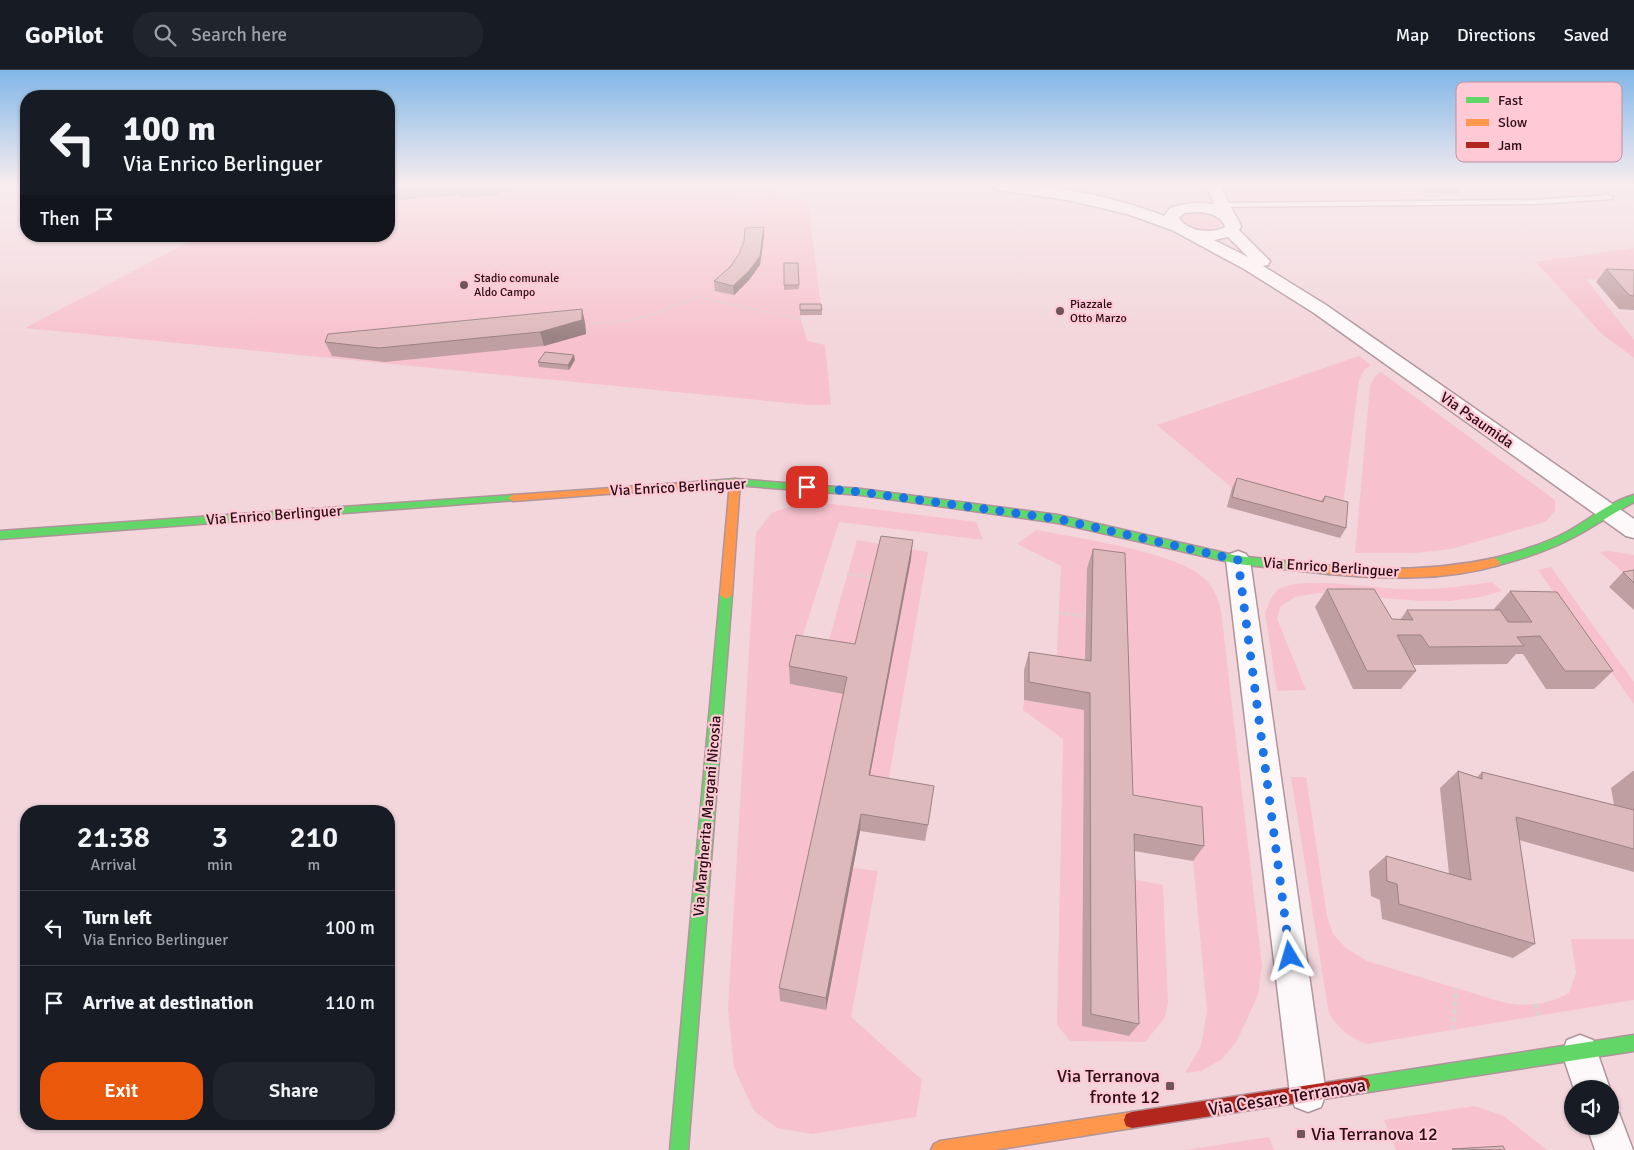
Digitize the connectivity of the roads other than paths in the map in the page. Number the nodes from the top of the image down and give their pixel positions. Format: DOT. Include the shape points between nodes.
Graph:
graph roads {
  1 [pos="1196,236"];
  2 [pos="1237,236"];
  3 [pos="1320,310"];
  4 [pos="736,482"];
  5 [pos="1634,498"];
  6 [pos="1606,512"];
  7 [pos="1634,530"];
  8 [pos="0,535"];
  9 [pos="1238,560"];
  10 [pos="1634,1043"];
  11 [pos="1580,1053"];
  12 [pos="1589,1080"];
  13 [pos="1308,1094"];
  14 [pos="1609,1135"];
  15 [pos="679,1150"];
  16 [pos="940,1150"];
  17 [pos="1614,1150"];
  1 -- 3 [label="street" via="1250,265"];
  2 -- 3 [label="street"];
  3 -- 6 [label="street, Via Psaumida"];
  4 -- 8 [label="street, Via Enrico Berlinguer"];
  4 -- 9 [label="street, Via Enrico Berlinguer" via="861,492 1058,519"];
  4 -- 15 [label="street, Via Margherita Margani Nicosia"];
  5 -- 6 [label="street, Via Enrico Berlinguer"];
  6 -- 7 [label="street, Via Psaumida"];
  6 -- 9 [label="street, Via Enrico Berlinguer" via="1570,535 1516,557 1439,572 1350,572"];
  9 -- 13 [label="street"];
  10 -- 11 [label="street, Via Cesare Terranova"];
  11 -- 12 [label="street"];
  11 -- 13 [label="street, Via Cesare Terranova"];
  13 -- 16 [label="street, Via Cesare Terranova"];
  14 -- 17 [label="street"];
}
